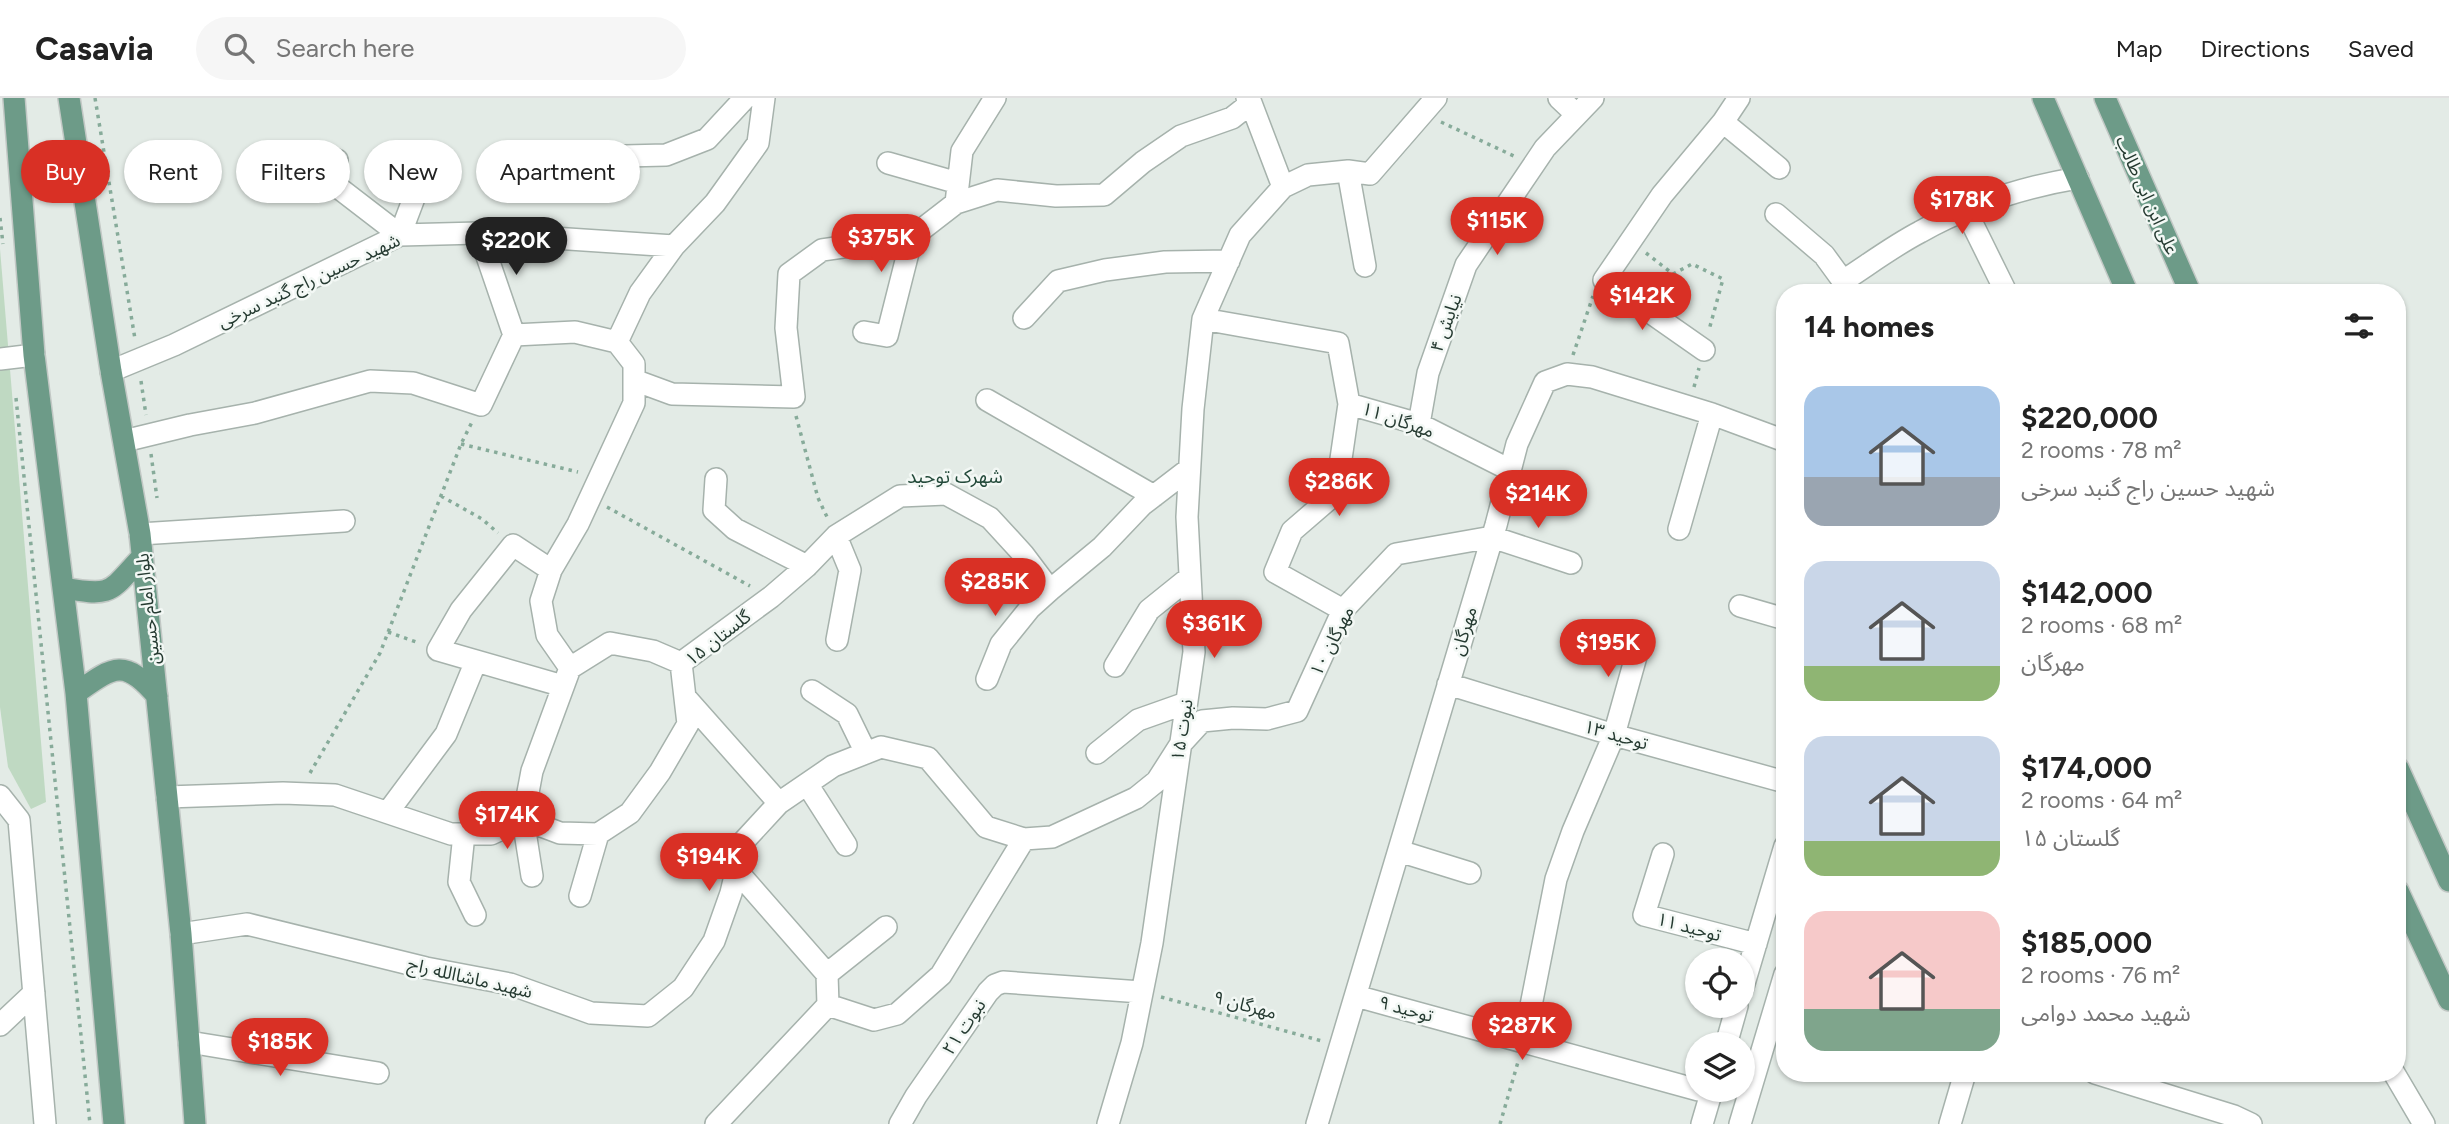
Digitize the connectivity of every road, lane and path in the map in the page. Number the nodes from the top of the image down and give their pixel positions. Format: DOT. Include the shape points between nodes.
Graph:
graph roads {
  1 [pos="14,98"];
  2 [pos="69,98"];
  3 [pos="746,98"];
  4 [pos="764,98"];
  5 [pos="995,98"];
  6 [pos="1559,98"];
  7 [pos="1593,98"];
  8 [pos="1739,98"];
  9 [pos="2043,98"];
  10 [pos="2105,98"];
  11 [pos="1249,100"];
  12 [pos="1429,106"];
  13 [pos="1576,114"];
  14 [pos="1723,122"];
  15 [pos="640,156"];
  16 [pos="888,163"];
  17 [pos="1533,166"];
  18 [pos="1779,168"];
  19 [pos="1348,171"];
  20 [pos="2078,178"];
  21 [pos="1283,187"];
  22 [pos="957,193"];
  23 [pos="350,197"];
  24 [pos="412,203"];
  25 [pos="1966,211"];
  26 [pos="1776,214"];
  27 [pos="0,218"];
  28 [pos="479,233"];
  29 [pos="400,235"];
  30 [pos="912,237"];
  31 [pos="1631,240"];
  32 [pos="674,246"];
  33 [pos="4,256"];
  34 [pos="1229,261"];
  35 [pos="1366,266"];
  36 [pos="1604,280"];
  37 [pos="1845,284"];
  38 [pos="1851,284"];
  39 [pos="2002,284"];
  40 [pos="2124,284"];
  41 [pos="2186,284"];
  42 [pos="1024,317"];
  43 [pos="1203,320"];
  44 [pos="864,332"];
  45 [pos="514,335"];
  46 [pos="617,342"];
  47 [pos="1704,350"];
  48 [pos="34,355"];
  49 [pos="0,359"];
  50 [pos="111,371"];
  51 [pos="1567,374"];
  52 [pos="634,380"];
  53 [pos="16,397"];
  54 [pos="794,397"];
  55 [pos="987,401"];
  56 [pos="1349,404"];
  57 [pos="481,405"];
  58 [pos="1688,407"];
  59 [pos="1712,414"];
  60 [pos="1419,424"];
  61 [pos="1776,438"];
  62 [pos="124,441"];
  63 [pos="461,444"];
  64 [pos="1189,469"];
  65 [pos="1510,470"];
  66 [pos="601,478"];
  67 [pos="716,479"];
  68 [pos="441,496"];
  69 [pos="1154,496"];
  70 [pos="591,499"];
  71 [pos="344,522"];
  72 [pos="1679,529"];
  73 [pos="140,534"];
  74 [pos="836,536"];
  75 [pos="1492,537"];
  76 [pos="513,545"];
  77 [pos="142,557"];
  78 [pos="1571,563"];
  79 [pos="807,566"];
  80 [pos="551,570"];
  81 [pos="1190,577"];
  82 [pos="64,588"];
  83 [pos="1050,590"];
  84 [pos="771,597"];
  85 [pos="1740,606"];
  86 [pos="1343,610"];
  87 [pos="1776,617"];
  88 [pos="388,632"];
  89 [pos="1642,635"];
  90 [pos="837,640"];
  91 [pos="438,650"];
  92 [pos="476,661"];
  93 [pos="681,663"];
  94 [pos="1115,666"];
  95 [pos="566,677"];
  96 [pos="986,679"];
  97 [pos="1448,684"];
  98 [pos="812,691"];
  99 [pos="76,693"];
  100 [pos="158,696"];
  101 [pos="685,697"];
  102 [pos="1186,703"];
  103 [pos="1614,735"];
  104 [pos="1180,745"];
  105 [pos="1097,752"];
  106 [pos="866,753"];
  107 [pos="1776,780"];
  108 [pos="807,784"];
  109 [pos="2406,786"];
  110 [pos="298,794"];
  111 [pos="0,796"];
  112 [pos="167,797"];
  113 [pos="779,803"];
  114 [pos="388,812"];
  115 [pos="523,819"];
  116 [pos="464,834"];
  117 [pos="598,834"];
  118 [pos="1024,839"];
  119 [pos="846,845"];
  120 [pos="1399,851"];
  121 [pos="1663,854"];
  122 [pos="736,870"];
  123 [pos="1470,873"];
  124 [pos="532,876"];
  125 [pos="1776,876"];
  126 [pos="2449,881"];
  127 [pos="580,897"];
  128 [pos="2406,908"];
  129 [pos="475,915"];
  130 [pos="886,927"];
  131 [pos="181,934"];
  132 [pos="1756,944"];
  133 [pos="1755,948"];
  134 [pos="827,974"];
  135 [pos="1141,992"];
  136 [pos="34,993"];
  137 [pos="1356,996"];
  138 [pos="2449,1000"];
  139 [pos="828,1005"];
  140 [pos="1776,1006"];
  141 [pos="0,1025"];
  142 [pos="1524,1041"];
  143 [pos="188,1042"];
  144 [pos="1341,1046"];
  145 [pos="379,1073"];
  146 [pos="1962,1082"];
  147 [pos="2124,1082"];
  148 [pos="2399,1082"];
  149 [pos="1685,1085"];
  150 [pos="1704,1102"];
  151 [pos="1117,1122"];
  152 [pos="45,1124"];
  153 [pos="90,1124"];
  154 [pos="114,1124"];
  155 [pos="195,1124"];
  156 [pos="716,1124"];
  157 [pos="900,1124"];
  158 [pos="1317,1124"];
  159 [pos="1500,1124"];
  160 [pos="1702,1124"];
  161 [pos="1740,1124"];
  162 [pos="1950,1124"];
  163 [pos="2250,1124"];
  164 [pos="2424,1124"];
  1 -- 48 [label="main road"];
  2 -- 50 [label="main road, بلوار امام حسین"];
  3 -- 15 [label="street" via="707,139 666,155"];
  4 -- 32 [label="street" via="758,143 715,203"];
  5 -- 22 [label="street" via="962,151"];
  6 -- 13 [label="street"];
  7 -- 13 [label="street, نیایش ۴"];
  8 -- 14 [label="street"];
  9 -- 20 [label="main road"];
  10 -- 41 [label="main road, علی ابن ابی طالب"];
  11 -- 21 [label="street"];
  11 -- 22 [label="street" via="1232,118 1181,136 1104,195 997,190"];
  12 -- 17 [label="path"];
  12 -- 19 [label="street" via="1370,174"];
  13 -- 17 [label="street, نیایش ۴"];
  14 -- 18 [label="street"];
  14 -- 31 [label="street"];
  16 -- 22 [label="street"];
  17 -- 60 [label="street, نیایش ۴" via="1466,265 1428,373"];
  19 -- 21 [label="street" via="1308,175"];
  19 -- 35 [label="street"];
  20 -- 25 [label="street" via="2038,185"];
  20 -- 40 [label="main road"];
  21 -- 34 [label="street, نبوت ۱۵" via="1240,235"];
  22 -- 30 [label="street"];
  23 -- 29 [label="street"];
  24 -- 29 [label="street"];
  25 -- 38 [label="street" via="1920,231"];
  25 -- 39 [label="street"];
  26 -- 37 [label="street" via="1824,255"];
  27 -- 33 [label="path"];
  28 -- 29 [label="street, شهید حسین راج گنبد سرخی"];
  28 -- 32 [label="street, شهید حسین راج گنبد سرخی"];
  28 -- 45 [label="street"];
  29 -- 50 [label="street, شهید حسین راج گنبد سرخی"];
  30 -- 44 [label="street" via="887,336"];
  30 -- 54 [label="street" via="821,250 789,274 786,328"];
  31 -- 36 [label="street"];
  31 -- 47 [label="path" via="1672,274 1692,264 1723,279"];
  32 -- 46 [label="street" via="640,293"];
  34 -- 42 [label="street" via="1165,262 1058,281"];
  34 -- 43 [label="street, نبوت ۱۵"];
  36 -- 47 [label="street"];
  36 -- 51 [label="path" via="1594,292"];
  43 -- 56 [label="street, مهرگان ۱۱" via="1338,343"];
  43 -- 64 [label="street, نبوت ۱۵"];
  45 -- 46 [label="street" via="575,332"];
  45 -- 57 [label="street"];
  46 -- 52 [label="street" via="634,364"];
  47 -- 58 [label="path"];
  48 -- 49 [label="street"];
  48 -- 82 [label="main road"];
  50 -- 62 [label="main road, بلوار امام حسین"];
  51 -- 58 [label="street" via="1592,377"];
  51 -- 65 [label="street, مهرگان" via="1545,382"];
  52 -- 54 [label="street" via="672,394"];
  52 -- 66 [label="street" via="634,403"];
  53 -- 153 [label="path"];
  54 -- 74 [label="path" via="797,426 818,498"];
  55 -- 69 [label="street"];
  56 -- 60 [label="street, مهرگان ۱۱"];
  56 -- 86 [label="street" via="1336,493 1292,531 1275,572"];
  57 -- 62 [label="street" via="414,383 370,381 255,413"];
  57 -- 63 [label="path"];
  58 -- 59 [label="street"];
  59 -- 61 [label="street"];
  59 -- 72 [label="street"];
  60 -- 65 [label="street, مهرگان ۱۱"];
  62 -- 73 [label="main road, بلوار امام حسین"];
  63 -- 66 [label="path"];
  63 -- 68 [label="path"];
  64 -- 69 [label="street"];
  64 -- 81 [label="street, نبوت ۱۵"];
  65 -- 75 [label="street, مهرگان"];
  66 -- 70 [label="street"];
  67 -- 79 [label="street" via="714,510 735,529"];
  68 -- 76 [label="path" via="482,519"];
  68 -- 88 [label="path"];
  69 -- 83 [label="street"];
  70 -- 80 [label="street"];
  70 -- 84 [label="path"];
  71 -- 73 [label="street"];
  73 -- 77 [label="main road, بلوار امام حسین"];
  74 -- 79 [label="street, گلستان ۱۵"];
  74 -- 83 [label="street, گلستان ۱۵" via="900,496 946,494 990,518"];
  74 -- 90 [label="street" via="850,569"];
  75 -- 78 [label="street"];
  75 -- 86 [label="street, مهرگان ۱۰" via="1396,554"];
  75 -- 97 [label="street, مهرگان"];
  76 -- 80 [label="street"];
  76 -- 91 [label="street" via="461,610"];
  77 -- 82 [label="main road" via="104,593"];
  77 -- 100 [label="main road, بلوار امام حسین"];
  79 -- 84 [label="street, گلستان ۱۵"];
  80 -- 95 [label="street" via="541,601 547,635"];
  81 -- 94 [label="street" via="1149,610"];
  81 -- 102 [label="street, نبوت ۱۵" via="1194,652"];
  82 -- 99 [label="main road"];
  83 -- 96 [label="street" via="1002,644"];
  84 -- 93 [label="street, گلستان ۱۵"];
  85 -- 87 [label="street"];
  86 -- 104 [label="street, مهرگان ۱۰" via="1297,711 1268,719 1202,722"];
  88 -- 91 [label="path"];
  88 -- 110 [label="path"];
  89 -- 103 [label="street"];
  91 -- 92 [label="street"];
  92 -- 95 [label="street"];
  92 -- 114 [label="street" via="446,734"];
  93 -- 95 [label="street" via="653,651 610,643"];
  93 -- 101 [label="street, گلستان ۱۵"];
  95 -- 115 [label="street" via="532,771"];
  97 -- 103 [label="street, توحید ۱۳"];
  97 -- 120 [label="street, مهرگان"];
  98 -- 106 [label="street" via="847,714"];
  99 -- 100 [label="main road" via="103,674 129,671"];
  99 -- 154 [label="main road"];
  100 -- 112 [label="main road, بلوار امام حسین"];
  101 -- 113 [label="street"];
  101 -- 117 [label="street, گلستان ۱۵" via="688,724 660,772 630,813"];
  102 -- 104 [label="street, نبوت ۱۵"];
  102 -- 105 [label="street" via="1138,720"];
  103 -- 107 [label="street, توحید ۱۳"];
  103 -- 142 [label="street" via="1556,879"];
  104 -- 118 [label="street, شهید ماشاالله راج" via="1157,781 1136,798 1052,837"];
  104 -- 135 [label="street, نبوت ۱۵"];
  106 -- 108 [label="street, شهید ماشاالله راج" via="833,766"];
  106 -- 118 [label="street, شهید ماشاالله راج" via="881,747 928,758 986,827"];
  108 -- 113 [label="street, شهید ماشاالله راج"];
  108 -- 119 [label="street"];
  109 -- 126 [label="main road"];
  110 -- 112 [label="street"];
  110 -- 114 [label="street" via="335,795"];
  111 -- 136 [label="street" via="19,820"];
  112 -- 131 [label="main road, بلوار امام حسین"];
  113 -- 122 [label="street, شهید ماشاالله راج" via="743,842"];
  114 -- 116 [label="street" via="451,834"];
  115 -- 116 [label="street" via="491,834"];
  115 -- 117 [label="street" via="560,833"];
  115 -- 124 [label="street"];
  116 -- 129 [label="street" via="459,882"];
  117 -- 127 [label="street"];
  118 -- 139 [label="street" via="941,975 897,1014 874,1020"];
  120 -- 123 [label="street"];
  120 -- 137 [label="street, مهرگان"];
  121 -- 132 [label="street, توحید ۱۱" via="1644,915"];
  122 -- 131 [label="street, شهید ماشاالله راج" via="714,941 683,988 648,1016 591,1013 510,984 247,924"];
  122 -- 134 [label="street"];
  125 -- 132 [label="street"];
  128 -- 138 [label="main road"];
  130 -- 134 [label="street"];
  131 -- 143 [label="main road, بلوار امام حسین"];
  132 -- 133 [label="street"];
  134 -- 139 [label="street"];
  135 -- 144 [label="path, مهرگان ۹"];
  135 -- 151 [label="street, نبوت ۱۵"];
  135 -- 157 [label="street, نبوت ۲۱" via="995,985"];
  136 -- 141 [label="street"];
  136 -- 152 [label="street"];
  137 -- 142 [label="street, توحید ۹"];
  137 -- 144 [label="street, مهرگان"];
  139 -- 156 [label="street"];
  140 -- 161 [label="street"];
  142 -- 149 [label="street, توحید ۹"];
  142 -- 159 [label="path"];
  143 -- 145 [label="street"];
  143 -- 155 [label="main road, بلوار امام حسین"];
  144 -- 158 [label="street, مهرگان"];
  146 -- 162 [label="street"];
  147 -- 163 [label="street"];
  148 -- 164 [label="street"];
  150 -- 160 [label="street"];
}
